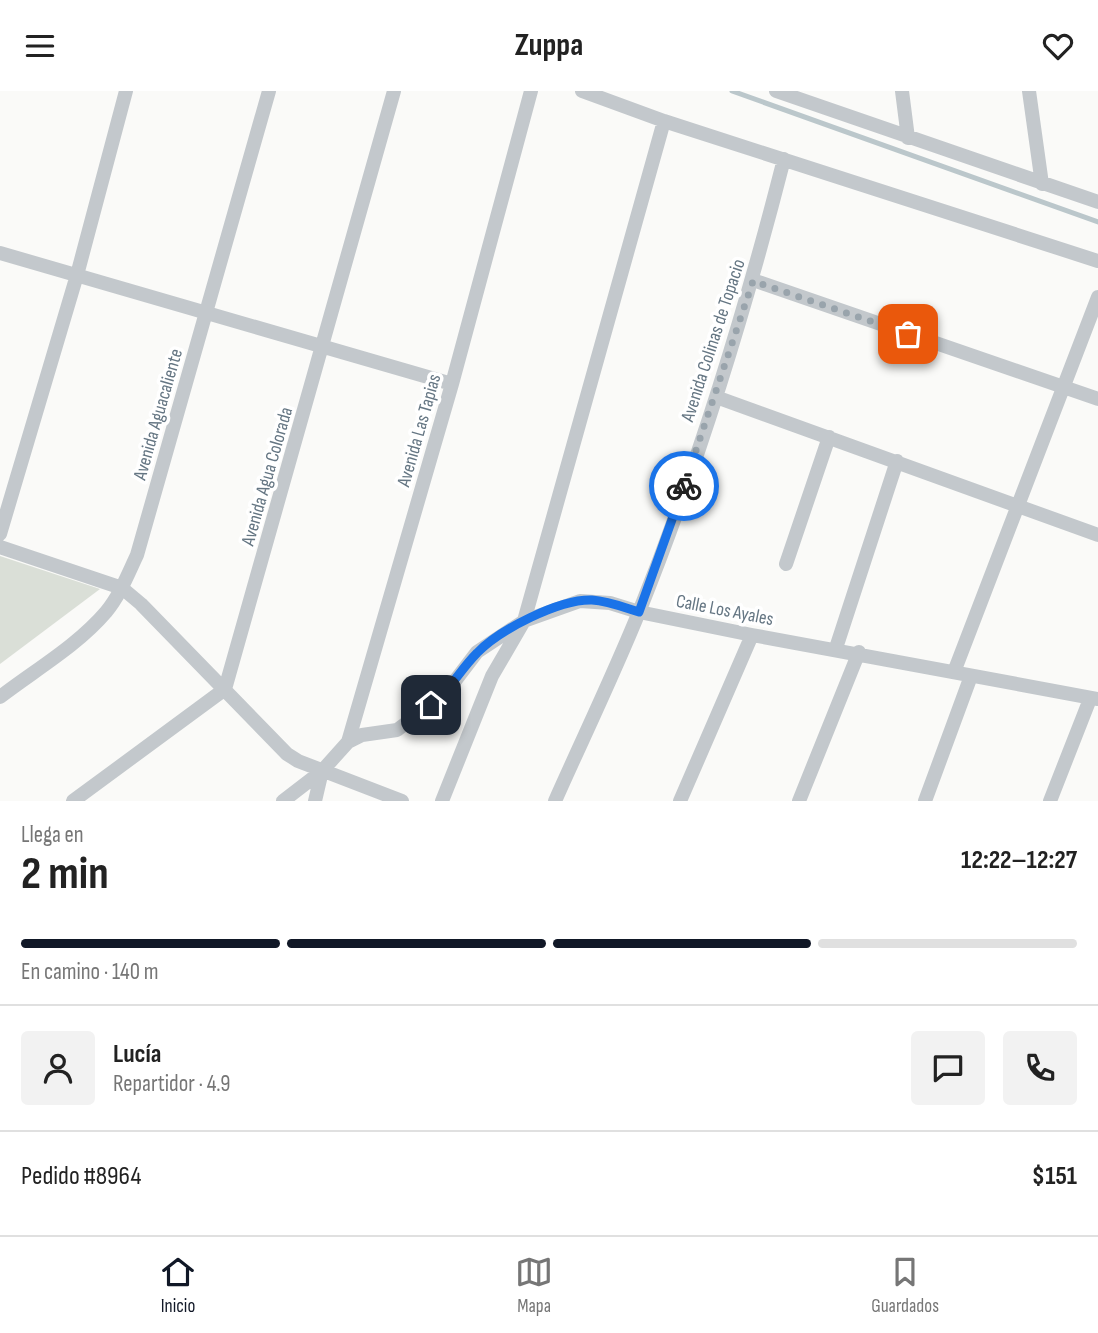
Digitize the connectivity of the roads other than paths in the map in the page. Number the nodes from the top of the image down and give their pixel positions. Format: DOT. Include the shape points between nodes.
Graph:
graph roads {
  1 [pos="126,91"];
  2 [pos="269,91"];
  3 [pos="394,91"];
  4 [pos="531,91"];
  5 [pos="582,91"];
  6 [pos="776,91"];
  7 [pos="902,91"];
  8 [pos="1028,91"];
  9 [pos="664,121"];
  10 [pos="908,138"];
  11 [pos="784,159"];
  12 [pos="1042,184"];
  13 [pos="1098,202"];
  14 [pos="0,253"];
  15 [pos="1098,261"];
  16 [pos="77,275"];
  17 [pos="753,281"];
  18 [pos="1098,297"];
  19 [pos="206,312"];
  20 [pos="323,346"];
  21 [pos="452,384"];
  22 [pos="1063,387"];
  23 [pos="716,397"];
  24 [pos="1098,398"];
  25 [pos="829,437"];
  26 [pos="897,461"];
  27 [pos="1018,508"];
  28 [pos="0,534"];
  29 [pos="1098,535"];
  30 [pos="0,547"];
  31 [pos="786,564"];
  32 [pos="122,588"];
  33 [pos="639,612"];
  34 [pos="524,621"];
  35 [pos="751,635"];
  36 [pos="836,648"];
  37 [pos="859,652"];
  38 [pos="954,672"];
  39 [pos="971,676"];
  40 [pos="225,689"];
  41 [pos="0,697"];
  42 [pos="1094,699"];
  43 [pos="348,742"];
  44 [pos="322,771"];
  45 [pos="73,801"];
  46 [pos="283,801"];
  47 [pos="315,801"];
  48 [pos="402,801"];
  49 [pos="442,801"];
  50 [pos="555,801"];
  51 [pos="680,801"];
  52 [pos="799,801"];
  53 [pos="925,801"];
  54 [pos="1050,801"];
  1 -- 16 [label="street"];
  2 -- 19 [label="street, Avenida Aguacaliente"];
  3 -- 20 [label="street, Avenida Agua Colorada"];
  4 -- 21 [label="street, Avenida Las Tapias"];
  5 -- 9 [label="street"];
  6 -- 10 [label="street"];
  7 -- 10 [label="street"];
  8 -- 12 [label="street"];
  9 -- 11 [label="street"];
  9 -- 34 [label="street"];
  10 -- 12 [label="street"];
  11 -- 15 [label="street"];
  11 -- 17 [label="street, Avenida Colinas de Topacio"];
  12 -- 13 [label="street"];
  14 -- 16 [label="street"];
  16 -- 19 [label="street"];
  16 -- 28 [label="street"];
  17 -- 22 [label="street"];
  17 -- 23 [label="street, Avenida Colinas de Topacio"];
  18 -- 22 [label="street"];
  19 -- 20 [label="street"];
  19 -- 32 [label="street, Avenida Aguacaliente" via="137,555"];
  20 -- 21 [label="street"];
  20 -- 40 [label="street, Avenida Agua Colorada"];
  21 -- 43 [label="street, Avenida Las Tapias"];
  22 -- 24 [label="street"];
  22 -- 27 [label="street"];
  23 -- 25 [label="street"];
  23 -- 33 [label="street, Avenida Colinas de Topacio"];
  25 -- 26 [label="street"];
  25 -- 31 [label="street"];
  26 -- 27 [label="street"];
  26 -- 36 [label="street"];
  27 -- 29 [label="street"];
  27 -- 38 [label="street"];
  30 -- 32 [label="street"];
  32 -- 40 [label="street"];
  32 -- 41 [label="street, Avenida Aguacaliente" via="89,628"];
  33 -- 34 [label="street, Calle Los Ayales" via="610,603 580,601"];
  33 -- 35 [label="street, Calle Los Ayales"];
  33 -- 50 [label="street, Avenida Colinas de Topacio"];
  34 -- 43 [label="street, Calle Los Ayales" via="477,652 445,694 397,730"];
  34 -- 49 [label="street" via="492,676"];
  35 -- 36 [label="street, Calle Los Ayales"];
  35 -- 51 [label="street"];
  36 -- 37 [label="street, Calle Los Ayales"];
  37 -- 38 [label="street, Calle Los Ayales"];
  37 -- 52 [label="street"];
  38 -- 39 [label="street, Calle Los Ayales"];
  39 -- 42 [label="street, Calle Los Ayales"];
  39 -- 53 [label="street"];
  40 -- 44 [label="street" via="287,754"];
  40 -- 45 [label="street"];
  42 -- 54 [label="street"];
  43 -- 44 [label="street, Avenida Las Tapias"];
  44 -- 46 [label="street, Avenida Las Tapias"];
  44 -- 47 [label="street"];
  44 -- 48 [label="street"];
}
